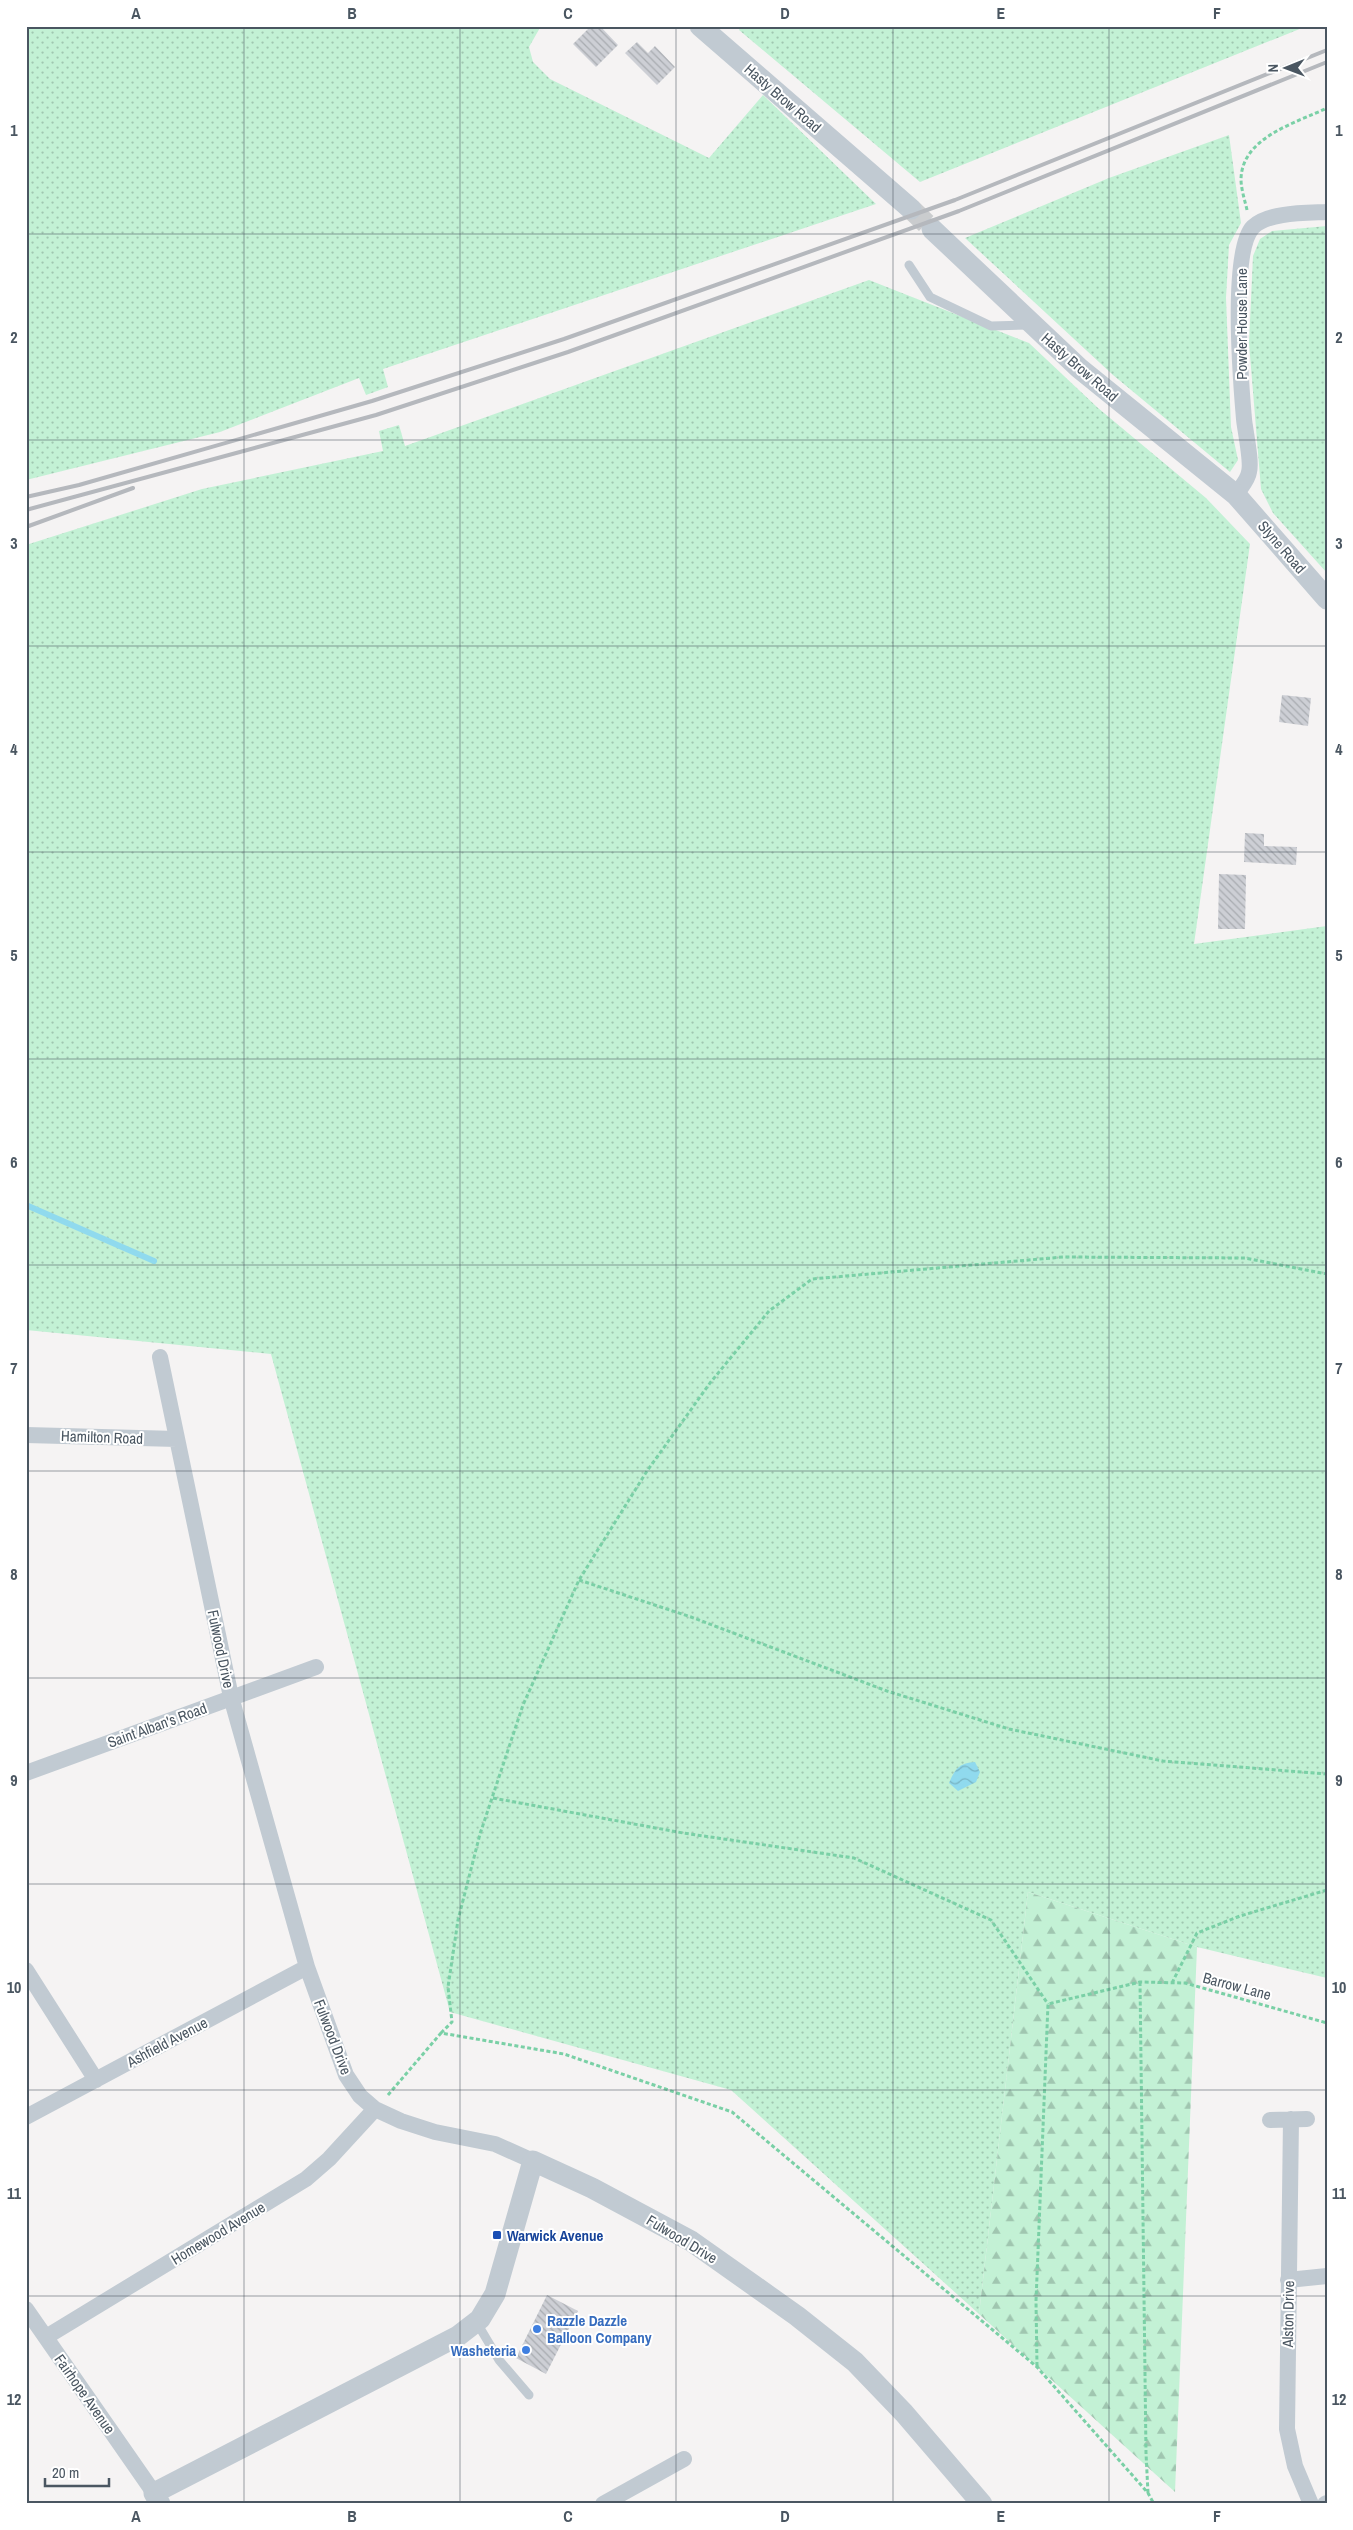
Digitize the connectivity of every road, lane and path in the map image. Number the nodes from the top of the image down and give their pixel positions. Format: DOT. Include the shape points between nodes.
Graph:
graph roads {
  1 [pos="700,26"];
  2 [pos="1327,108"];
  3 [pos="911,209"];
  4 [pos="1327,212"];
  5 [pos="1253,227"];
  6 [pos="932,229"];
  7 [pos="909,265"];
  8 [pos="1033,325"];
  9 [pos="1236,495"];
  10 [pos="1327,598"];
  11 [pos="1327,1274"];
  12 [pos="160,1357"];
  13 [pos="26,1435"];
  14 [pos="177,1439"];
  15 [pos="579,1580"];
  16 [pos="316,1667"];
  17 [pos="231,1697"];
  18 [pos="26,1773"];
  19 [pos="1327,1774"];
  20 [pos="493,1798"];
  21 [pos="1327,1890"];
  22 [pos="307,1967"];
  23 [pos="26,1970"];
  24 [pos="1140,1982"];
  25 [pos="1172,1983"];
  26 [pos="1048,2004"];
  27 [pos="1327,2022"];
  28 [pos="440,2033"];
  29 [pos="96,2080"];
  30 [pos="375,2109"];
  31 [pos="26,2116"];
  32 [pos="1291,2119"];
  33 [pos="1307,2119"];
  34 [pos="1270,2120"];
  35 [pos="533,2161"];
  36 [pos="1327,2276"];
  37 [pos="1288,2280"];
  38 [pos="26,2309"];
  39 [pos="476,2322"];
  40 [pos="46,2337"];
  41 [pos="1037,2367"];
  42 [pos="529,2396"];
  43 [pos="684,2460"];
  44 [pos="1148,2494"];
  45 [pos="157,2498"];
  46 [pos="973,2501"];
  47 [pos="603,2504"];
  48 [pos="1154,2504"];
  49 [pos="1311,2504"];
  1 -- 3 [label="street, Hasty Brow Road"];
  2 -- 5 [label="path" via="1269,135 1248,154 1241,179"];
  4 -- 5 [label="street" via="1287,214"];
  5 -- 9 [label="street, Powder House Lane" via="1243,246 1240,287 1241,388 1250,472"];
  6 -- 8 [label="street, Hasty Brow Road"];
  7 -- 8 [label="lane" via="930,297 991,326"];
  8 -- 9 [label="street, Hasty Brow Road" via="1079,368"];
  9 -- 10 [label="street, Slyne Road"];
  11 -- 15 [label="path" via="1245,1258 1063,1257 812,1279 769,1311 710,1383 647,1471"];
  12 -- 14 [label="street, Fulwood Drive"];
  13 -- 14 [label="street, Hamilton Road"];
  14 -- 17 [label="street, Fulwood Drive"];
  15 -- 19 [label="path" via="691,1616 887,1691 1009,1729 1163,1761"];
  15 -- 20 [label="path" via="523,1705"];
  16 -- 17 [label="street, Saint Alban's Road"];
  17 -- 18 [label="street, Saint Alban's Road"];
  17 -- 22 [label="street, Fulwood Drive"];
  20 -- 26 [label="path" via="683,1834 854,1858 991,1920"];
  20 -- 28 [label="path" via="480,1834 458,1920 448,1987 452,2022"];
  21 -- 25 [label="path" via="1240,1916 1197,1933"];
  22 -- 29 [label="street, Ashfield Avenue"];
  22 -- 30 [label="street, Fulwood Drive" via="346,2075 360,2096"];
  23 -- 29 [label="street"];
  24 -- 25 [label="path, Barrow Lane"];
  24 -- 26 [label="path, Barrow Lane"];
  24 -- 44 [label="path"];
  25 -- 27 [label="path, Barrow Lane" via="1185,1983"];
  26 -- 41 [label="path" via="1036,2300"];
  28 -- 30 [label="path"];
  28 -- 41 [label="path" via="564,2054 732,2112"];
  29 -- 31 [label="street, Ashfield Avenue"];
  30 -- 35 [label="street, Fulwood Drive" via="435,2132 495,2144"];
  30 -- 40 [label="street, Homewood Avenue" via="306,2180"];
  32 -- 33 [label="street"];
  32 -- 34 [label="street"];
  32 -- 37 [label="street, Alston Drive"];
  35 -- 39 [label="street" via="495,2294"];
  35 -- 46 [label="street, Fulwood Drive" via="592,2188 691,2241 797,2316 855,2362 904,2413"];
  36 -- 37 [label="street"];
  37 -- 49 [label="street, Alston Drive" via="1286,2429 1295,2466"];
  38 -- 40 [label="street, Fairhope Avenue"];
  39 -- 42 [label="lane" via="499,2360"];
  39 -- 45 [label="street" via="458,2336"];
  40 -- 45 [label="street, Fairhope Avenue"];
  41 -- 44 [label="path"];
  43 -- 47 [label="street"];
  44 -- 48 [label="path"];
}
